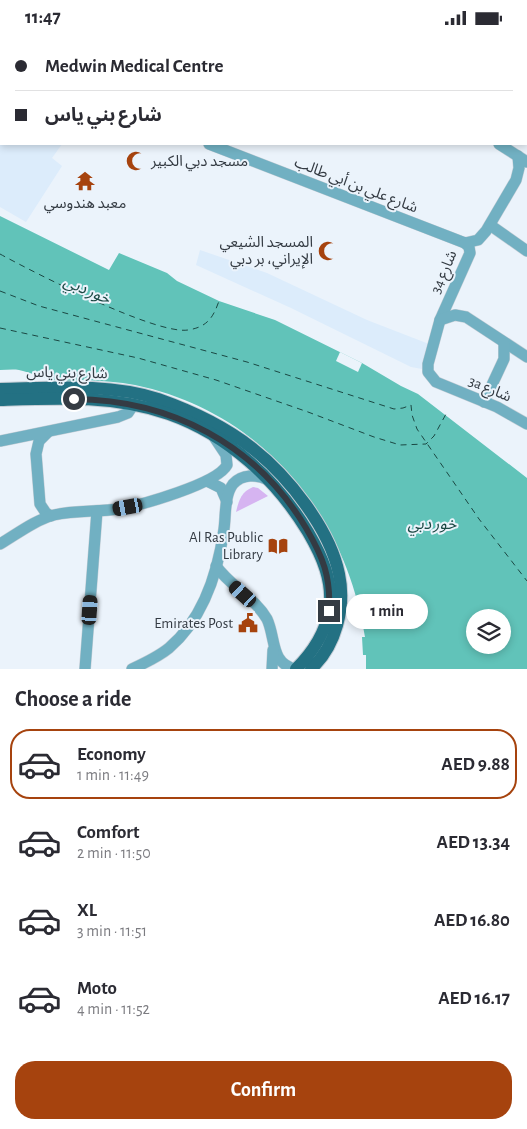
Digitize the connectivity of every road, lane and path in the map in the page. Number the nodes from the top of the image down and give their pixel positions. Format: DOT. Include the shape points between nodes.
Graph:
graph roads {
  1 [pos="212,145"];
  2 [pos="501,145"];
  3 [pos="522,159"];
  4 [pos="490,225"];
  5 [pos="465,243"];
  6 [pos="527,251"];
  7 [pos="440,320"];
  8 [pos="504,343"];
  9 [pos="527,357"];
  10 [pos="440,384"];
  11 [pos="0,389"];
  12 [pos="0,400"];
  13 [pos="484,402"];
  14 [pos="134,405"];
  15 [pos="527,424"];
  16 [pos="49,431"];
  17 [pos="213,435"];
  18 [pos="0,441"];
  19 [pos="207,481"];
  20 [pos="273,483"];
  21 [pos="227,502"];
  22 [pos="97,511"];
  23 [pos="51,516"];
  24 [pos="0,544"];
  25 [pos="216,566"];
  26 [pos="209,587"];
  27 [pos="235,587"];
  28 [pos="274,646"];
  29 [pos="85,669"];
  30 [pos="132,669"];
  31 [pos="272,669"];
  32 [pos="296,669"];
  33 [pos="311,669"];
  1 -- 5 [label="street, شارع علي بن أبي طالب"];
  2 -- 3 [label="street"];
  3 -- 4 [label="street, شارع 34" via="516,180"];
  4 -- 5 [label="street, شارع 34" via="478,240"];
  4 -- 6 [label="street"];
  5 -- 7 [label="street, شارع 34" via="470,253"];
  7 -- 8 [label="street" via="455,315 466,317"];
  7 -- 10 [label="street, شارع 34" via="427,368 432,380"];
  8 -- 9 [label="street"];
  8 -- 13 [label="street" via="504,359"];
  10 -- 13 [label="street, 3a شارع"];
  11 -- 33 [label="main road, شارع بني ياس" via="103,389 156,399 208,419 267,461 309,511 335,559 339,575 341,607 338,623 329,645"];
  12 -- 14 [label="main road, شارع بني ياس" via="86,399"];
  13 -- 15 [label="street, 3a شارع"];
  14 -- 16 [label="street" via="128,413 118,417"];
  14 -- 17 [label="main road, شارع بني ياس" via="172,415"];
  16 -- 18 [label="street"];
  16 -- 23 [label="street" via="39,441 36,454 40,504"];
  17 -- 19 [label="street" via="226,455 227,465"];
  17 -- 20 [label="main road, شارع بني ياس" via="245,457"];
  19 -- 21 [label="street" via="221,488"];
  19 -- 22 [label="street" via="138,505"];
  20 -- 21 [label="street" via="256,475 239,479 232,485"];
  20 -- 32 [label="main road, شارع بني ياس" via="301,519 328,576 329,611 324,628 311,652"];
  21 -- 25 [label="street"];
  22 -- 23 [label="street"];
  22 -- 29 [label="street"];
  23 -- 24 [label="street"];
  25 -- 26 [label="street"];
  25 -- 27 [label="street"];
  26 -- 27 [label="street" via="223,584"];
  26 -- 30 [label="street" via="183,634 159,655"];
  27 -- 28 [label="street" via="262,613 270,626"];
  28 -- 31 [label="street"];
  28 -- 32 [label="street" via="281,662"];
}
